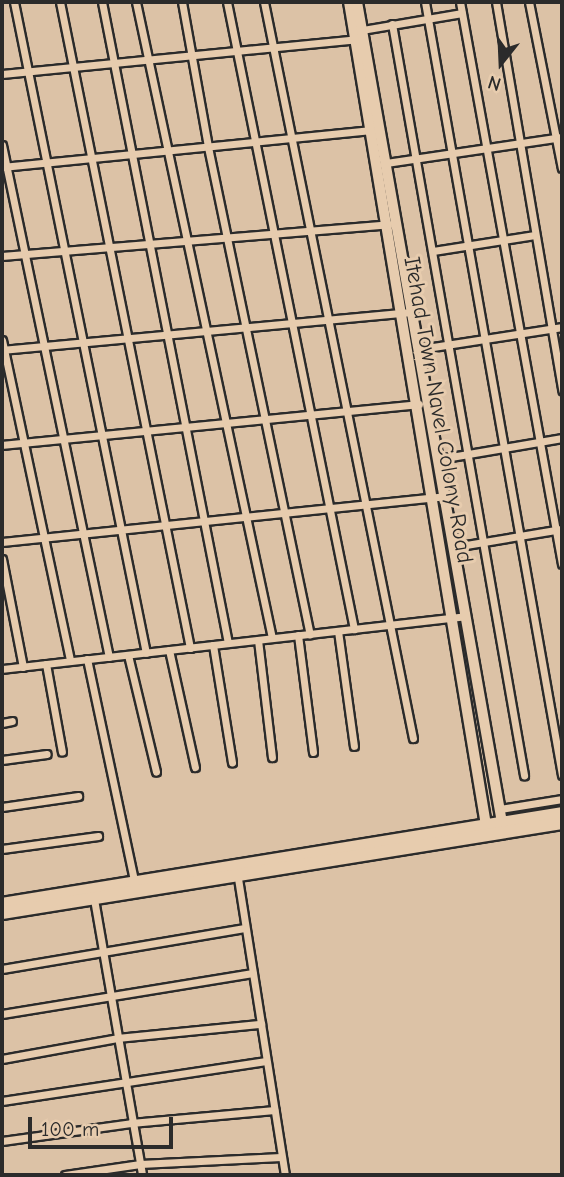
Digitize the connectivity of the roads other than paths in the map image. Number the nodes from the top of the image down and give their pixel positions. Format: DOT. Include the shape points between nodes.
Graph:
graph roads {
  1 [pos="14,2"];
  2 [pos="60,2"];
  3 [pos="102,2"];
  4 [pos="136,2"];
  5 [pos="182,2"];
  6 [pos="227,2"];
  7 [pos="264,2"];
  8 [pos="349,2"];
  9 [pos="357,2"];
  10 [pos="425,2"];
  11 [pos="460,2"];
  12 [pos="496,2"];
  13 [pos="529,2"];
  14 [pos="462,13"];
  15 [pos="428,18"];
  16 [pos="392,24"];
  17 [pos="360,36"];
  18 [pos="274,51"];
  19 [pos="237,54"];
  20 [pos="192,58"];
  21 [pos="146,62"];
  22 [pos="114,65"];
  23 [pos="73,68"];
  24 [pos="28,72"];
  25 [pos="2,74"];
  26 [pos="375,130"];
  27 [pos="292,138"];
  28 [pos="560,138"];
  29 [pos="255,142"];
  30 [pos="520,144"];
  31 [pos="2,145"];
  32 [pos="208,147"];
  33 [pos="486,148"];
  34 [pos="166,151"];
  35 [pos="451,153"];
  36 [pos="132,154"];
  37 [pos="91,158"];
  38 [pos="416,159"];
  39 [pos="46,163"];
  40 [pos="386,163"];
  41 [pos="4,167"];
  42 [pos="562,168"];
  43 [pos="397,223"];
  44 [pos="384,224"];
  45 [pos="311,230"];
  46 [pos="274,233"];
  47 [pos="535,235"];
  48 [pos="227,237"];
  49 [pos="185,241"];
  50 [pos="502,241"];
  51 [pos="150,244"];
  52 [pos="466,246"];
  53 [pos="109,247"];
  54 [pos="64,251"];
  55 [pos="433,251"];
  56 [pos="25,254"];
  57 [pos="2,256"];
  58 [pos="413,312"];
  59 [pos="400,314"];
  60 [pos="329,320"];
  61 [pos="292,323"];
  62 [pos="562,327"];
  63 [pos="246,328"];
  64 [pos="551,328"];
  65 [pos="205,331"];
  66 [pos="519,334"];
  67 [pos="167,335"];
  68 [pos="128,338"];
  69 [pos="482,339"];
  70 [pos="2,340"];
  71 [pos="83,342"];
  72 [pos="449,344"];
  73 [pos="44,346"];
  74 [pos="420,349"];
  75 [pos="3,350"];
  76 [pos="562,390"];
  77 [pos="430,403"];
  78 [pos="418,404"];
  79 [pos="347,411"];
  80 [pos="310,415"];
  81 [pos="265,419"];
  82 [pos="225,423"];
  83 [pos="186,427"];
  84 [pos="146,431"];
  85 [pos="102,435"];
  86 [pos="562,438"];
  87 [pos="63,439"];
  88 [pos="540,442"];
  89 [pos="23,443"];
  90 [pos="2,445"];
  91 [pos="502,449"];
  92 [pos="468,454"];
  93 [pos="439,459"];
  94 [pos="445,496"];
  95 [pos="432,497"];
  96 [pos="366,504"];
  97 [pos="329,508"];
  98 [pos="285,513"];
  99 [pos="245,517"];
  100 [pos="204,521"];
  101 [pos="165,525"];
  102 [pos="559,529"];
  103 [pos="121,530"];
  104 [pos="83,534"];
  105 [pos="519,536"];
  106 [pos="44,538"];
  107 [pos="2,542"];
  108 [pos="483,542"];
  109 [pos="454,547"];
  110 [pos="2,559"];
  111 [pos="562,564"];
  112 [pos="466,616"];
  113 [pos="453,617"];
  114 [pos="390,624"];
  115 [pos="354,629"];
  116 [pos="338,631"];
  117 [pos="310,634"];
  118 [pos="298,635"];
  119 [pos="272,638"];
  120 [pos="258,640"];
  121 [pos="228,643"];
  122 [pos="213,645"];
  123 [pos="190,648"];
  124 [pos="169,650"];
  125 [pos="146,653"];
  126 [pos="128,655"];
  127 [pos="109,657"];
  128 [pos="86,659"];
  129 [pos="70,661"];
  130 [pos="46,664"];
  131 [pos="23,667"];
  132 [pos="2,669"];
  133 [pos="12,721"];
  134 [pos="2,723"];
  135 [pos="414,738"];
  136 [pos="354,746"];
  137 [pos="62,751"];
  138 [pos="313,752"];
  139 [pos="47,754"];
  140 [pos="272,757"];
  141 [pos="2,760"];
  142 [pos="232,762"];
  143 [pos="561,766"];
  144 [pos="195,767"];
  145 [pos="156,772"];
  146 [pos="524,775"];
  147 [pos="562,775"];
  148 [pos="78,796"];
  149 [pos="562,799"];
  150 [pos="2,807"];
  151 [pos="500,809"];
  152 [pos="562,813"];
  153 [pos="562,823"];
  154 [pos="503,828"];
  155 [pos="487,830"];
  156 [pos="98,836"];
  157 [pos="2,849"];
  158 [pos="237,870"];
  159 [pos="135,887"];
  160 [pos="94,899"];
  161 [pos="2,904"];
  162 [pos="2,913"];
  163 [pos="245,929"];
  164 [pos="101,952"];
  165 [pos="2,969"];
  166 [pos="253,973"];
  167 [pos="109,995"];
  168 [pos="2,1014"];
  169 [pos="261,1024"];
  170 [pos="117,1038"];
  171 [pos="2,1059"];
  172 [pos="266,1061"];
  173 [pos="123,1081"];
  174 [pos="2,1101"];
  175 [pos="274,1110"];
  176 [pos="131,1122"];
  177 [pos="2,1141"];
  178 [pos="281,1157"];
  179 [pos="140,1164"];
  180 [pos="65,1175"];
  181 [pos="142,1175"];
  182 [pos="285,1175"];
  1 -- 24 [label="street"];
  2 -- 23 [label="street"];
  3 -- 22 [label="street"];
  4 -- 21 [label="street"];
  5 -- 20 [label="street"];
  6 -- 19 [label="street"];
  7 -- 18 [label="street"];
  8 -- 17 [label="street, Itehad Town Navel Colony Road"];
  9 -- 17 [label="street, Itehad Town Navel Colony Road"];
  10 -- 15 [label="street"];
  11 -- 14 [label="street"];
  12 -- 30 [label="street"];
  13 -- 28 [label="street"];
  14 -- 15 [label="street"];
  14 -- 33 [label="street"];
  15 -- 16 [label="street"];
  15 -- 35 [label="street"];
  16 -- 17 [label="street"];
  16 -- 38 [label="street"];
  17 -- 18 [label="street"];
  17 -- 26 [label="street, Itehad Town Navel Colony Road"];
  18 -- 19 [label="street"];
  18 -- 27 [label="street"];
  19 -- 20 [label="street"];
  19 -- 29 [label="street"];
  20 -- 21 [label="street"];
  20 -- 32 [label="street"];
  21 -- 22 [label="street"];
  21 -- 34 [label="street"];
  22 -- 23 [label="street"];
  22 -- 36 [label="street"];
  23 -- 24 [label="street"];
  23 -- 37 [label="street"];
  24 -- 25 [label="street"];
  24 -- 39 [label="street"];
  26 -- 27 [label="street"];
  26 -- 40 [label="street, Itehad Town Navel Colony Road"];
  26 -- 44 [label="street, Itehad Town Navel Colony Road"];
  27 -- 29 [label="street"];
  27 -- 45 [label="street"];
  28 -- 30 [label="street"];
  28 -- 42 [label="street"];
  29 -- 32 [label="street"];
  29 -- 46 [label="street"];
  30 -- 33 [label="street"];
  30 -- 47 [label="street"];
  31 -- 41 [label="street"];
  32 -- 34 [label="street"];
  32 -- 48 [label="street"];
  33 -- 35 [label="street"];
  33 -- 50 [label="street"];
  34 -- 36 [label="street"];
  34 -- 49 [label="street"];
  35 -- 38 [label="street"];
  35 -- 52 [label="street"];
  36 -- 37 [label="street"];
  36 -- 51 [label="street"];
  37 -- 39 [label="street"];
  37 -- 53 [label="street"];
  38 -- 40 [label="street"];
  38 -- 55 [label="street"];
  39 -- 41 [label="street"];
  39 -- 54 [label="street"];
  40 -- 43 [label="street, Itehad Town Navel Colony Road"];
  41 -- 56 [label="street"];
  43 -- 44 [label="street"];
  43 -- 58 [label="street, Itehad Town Navel Colony Road"];
  44 -- 45 [label="street"];
  44 -- 59 [label="street, Itehad Town Navel Colony Road"];
  45 -- 46 [label="street"];
  45 -- 60 [label="street"];
  46 -- 48 [label="street"];
  46 -- 61 [label="street"];
  47 -- 50 [label="street"];
  47 -- 64 [label="street"];
  48 -- 49 [label="street"];
  48 -- 63 [label="street"];
  49 -- 51 [label="street"];
  49 -- 65 [label="street"];
  50 -- 52 [label="street"];
  50 -- 66 [label="street"];
  51 -- 53 [label="street"];
  51 -- 67 [label="street"];
  52 -- 55 [label="street"];
  52 -- 69 [label="street"];
  53 -- 54 [label="street"];
  53 -- 68 [label="street"];
  54 -- 56 [label="street"];
  54 -- 71 [label="street"];
  55 -- 72 [label="street"];
  56 -- 57 [label="street"];
  56 -- 73 [label="street"];
  58 -- 59 [label="street"];
  58 -- 74 [label="street, Itehad Town Navel Colony Road"];
  59 -- 60 [label="street"];
  59 -- 78 [label="street, Itehad Town Navel Colony Road"];
  60 -- 61 [label="street"];
  60 -- 79 [label="street"];
  61 -- 63 [label="street"];
  61 -- 80 [label="street"];
  62 -- 64 [label="street"];
  63 -- 65 [label="street"];
  63 -- 81 [label="street"];
  64 -- 66 [label="street"];
  64 -- 76 [label="street"];
  65 -- 67 [label="street"];
  65 -- 82 [label="street"];
  66 -- 69 [label="street"];
  66 -- 88 [label="street"];
  67 -- 68 [label="street"];
  67 -- 83 [label="street"];
  68 -- 71 [label="street"];
  68 -- 84 [label="street"];
  69 -- 72 [label="street"];
  69 -- 91 [label="street"];
  70 -- 75 [label="street"];
  71 -- 73 [label="street"];
  71 -- 85 [label="street"];
  72 -- 74 [label="street"];
  72 -- 92 [label="street"];
  73 -- 75 [label="street"];
  73 -- 87 [label="street"];
  74 -- 77 [label="street, Itehad Town Navel Colony Road"];
  75 -- 89 [label="street"];
  77 -- 78 [label="street"];
  77 -- 93 [label="street, Itehad Town Navel Colony Road"];
  78 -- 79 [label="street"];
  78 -- 95 [label="street, Itehad Town Navel Colony Road"];
  79 -- 80 [label="street"];
  79 -- 96 [label="street"];
  80 -- 81 [label="street"];
  80 -- 97 [label="street"];
  81 -- 82 [label="street"];
  81 -- 98 [label="street"];
  82 -- 83 [label="street"];
  82 -- 99 [label="street"];
  83 -- 84 [label="street"];
  83 -- 100 [label="street"];
  84 -- 85 [label="street"];
  84 -- 101 [label="street"];
  85 -- 87 [label="street"];
  85 -- 103 [label="street"];
  86 -- 88 [label="street"];
  87 -- 89 [label="street"];
  87 -- 104 [label="street"];
  88 -- 91 [label="street"];
  88 -- 102 [label="street"];
  89 -- 90 [label="street"];
  89 -- 106 [label="street"];
  91 -- 92 [label="street"];
  91 -- 105 [label="street"];
  92 -- 93 [label="street"];
  92 -- 108 [label="street"];
  93 -- 94 [label="street, Itehad Town Navel Colony Road"];
  94 -- 95 [label="street"];
  94 -- 109 [label="street, Itehad Town Navel Colony Road"];
  95 -- 96 [label="street"];
  95 -- 113 [label="street, Itehad Town Navel Colony Road"];
  96 -- 97 [label="street"];
  96 -- 114 [label="street"];
  97 -- 98 [label="street"];
  97 -- 115 [label="street"];
  98 -- 99 [label="street"];
  98 -- 117 [label="street"];
  99 -- 100 [label="street"];
  99 -- 119 [label="street"];
  100 -- 101 [label="street"];
  100 -- 121 [label="street"];
  101 -- 103 [label="street"];
  101 -- 123 [label="street"];
  102 -- 105 [label="street"];
  102 -- 111 [label="street"];
  103 -- 104 [label="street"];
  103 -- 125 [label="street"];
  104 -- 106 [label="street"];
  104 -- 127 [label="street"];
  105 -- 108 [label="street"];
  105 -- 143 [label="street"];
  106 -- 107 [label="street"];
  106 -- 129 [label="street"];
  108 -- 109 [label="street"];
  108 -- 146 [label="street"];
  109 -- 112 [label="street, Itehad Town Navel Colony Road"];
  110 -- 131 [label="street"];
  112 -- 113 [label="street"];
  112 -- 151 [label="street, Itehad Town Navel Colony Road"];
  113 -- 114 [label="street"];
  113 -- 155 [label="street, Itehad Town Navel Colony Road"];
  114 -- 115 [label="street"];
  114 -- 135 [label="street"];
  115 -- 116 [label="street"];
  116 -- 117 [label="street"];
  116 -- 136 [label="street"];
  117 -- 118 [label="street"];
  118 -- 119 [label="street"];
  118 -- 138 [label="street"];
  119 -- 120 [label="street"];
  120 -- 121 [label="street"];
  120 -- 140 [label="street"];
  121 -- 122 [label="street"];
  122 -- 123 [label="street"];
  122 -- 142 [label="street"];
  123 -- 124 [label="street"];
  124 -- 125 [label="street"];
  124 -- 144 [label="street"];
  125 -- 126 [label="street"];
  126 -- 127 [label="street"];
  126 -- 145 [label="street"];
  127 -- 128 [label="street"];
  128 -- 129 [label="street"];
  128 -- 159 [label="street"];
  129 -- 130 [label="street"];
  130 -- 131 [label="street"];
  130 -- 137 [label="street"];
  131 -- 132 [label="street"];
  133 -- 134 [label="street"];
  139 -- 141 [label="street"];
  143 -- 147 [label="street"];
  148 -- 150 [label="street"];
  149 -- 151 [label="street"];
  151 -- 154 [label="street, Itehad Town Navel Colony Road"];
  152 -- 154 [label="main road"];
  153 -- 154 [label="main road"];
  154 -- 155 [label="main road"];
  155 -- 158 [label="main road"];
  156 -- 157 [label="street"];
  158 -- 159 [label="main road"];
  158 -- 163 [label="street"];
  159 -- 160 [label="main road"];
  159 -- 161 [label="main road"];
  160 -- 162 [label="main road"];
  160 -- 164 [label="street"];
  163 -- 164 [label="street"];
  163 -- 166 [label="street"];
  164 -- 165 [label="street"];
  164 -- 167 [label="street"];
  166 -- 167 [label="street"];
  166 -- 169 [label="street"];
  167 -- 168 [label="street"];
  167 -- 170 [label="street"];
  169 -- 170 [label="street"];
  169 -- 172 [label="street"];
  170 -- 171 [label="street"];
  170 -- 173 [label="street"];
  172 -- 173 [label="street"];
  172 -- 175 [label="street"];
  173 -- 174 [label="street"];
  173 -- 176 [label="street"];
  175 -- 176 [label="street"];
  175 -- 178 [label="street"];
  176 -- 177 [label="street"];
  176 -- 179 [label="street"];
  178 -- 179 [label="street"];
  178 -- 182 [label="street"];
  179 -- 180 [label="street"];
  179 -- 181 [label="street"];
}
